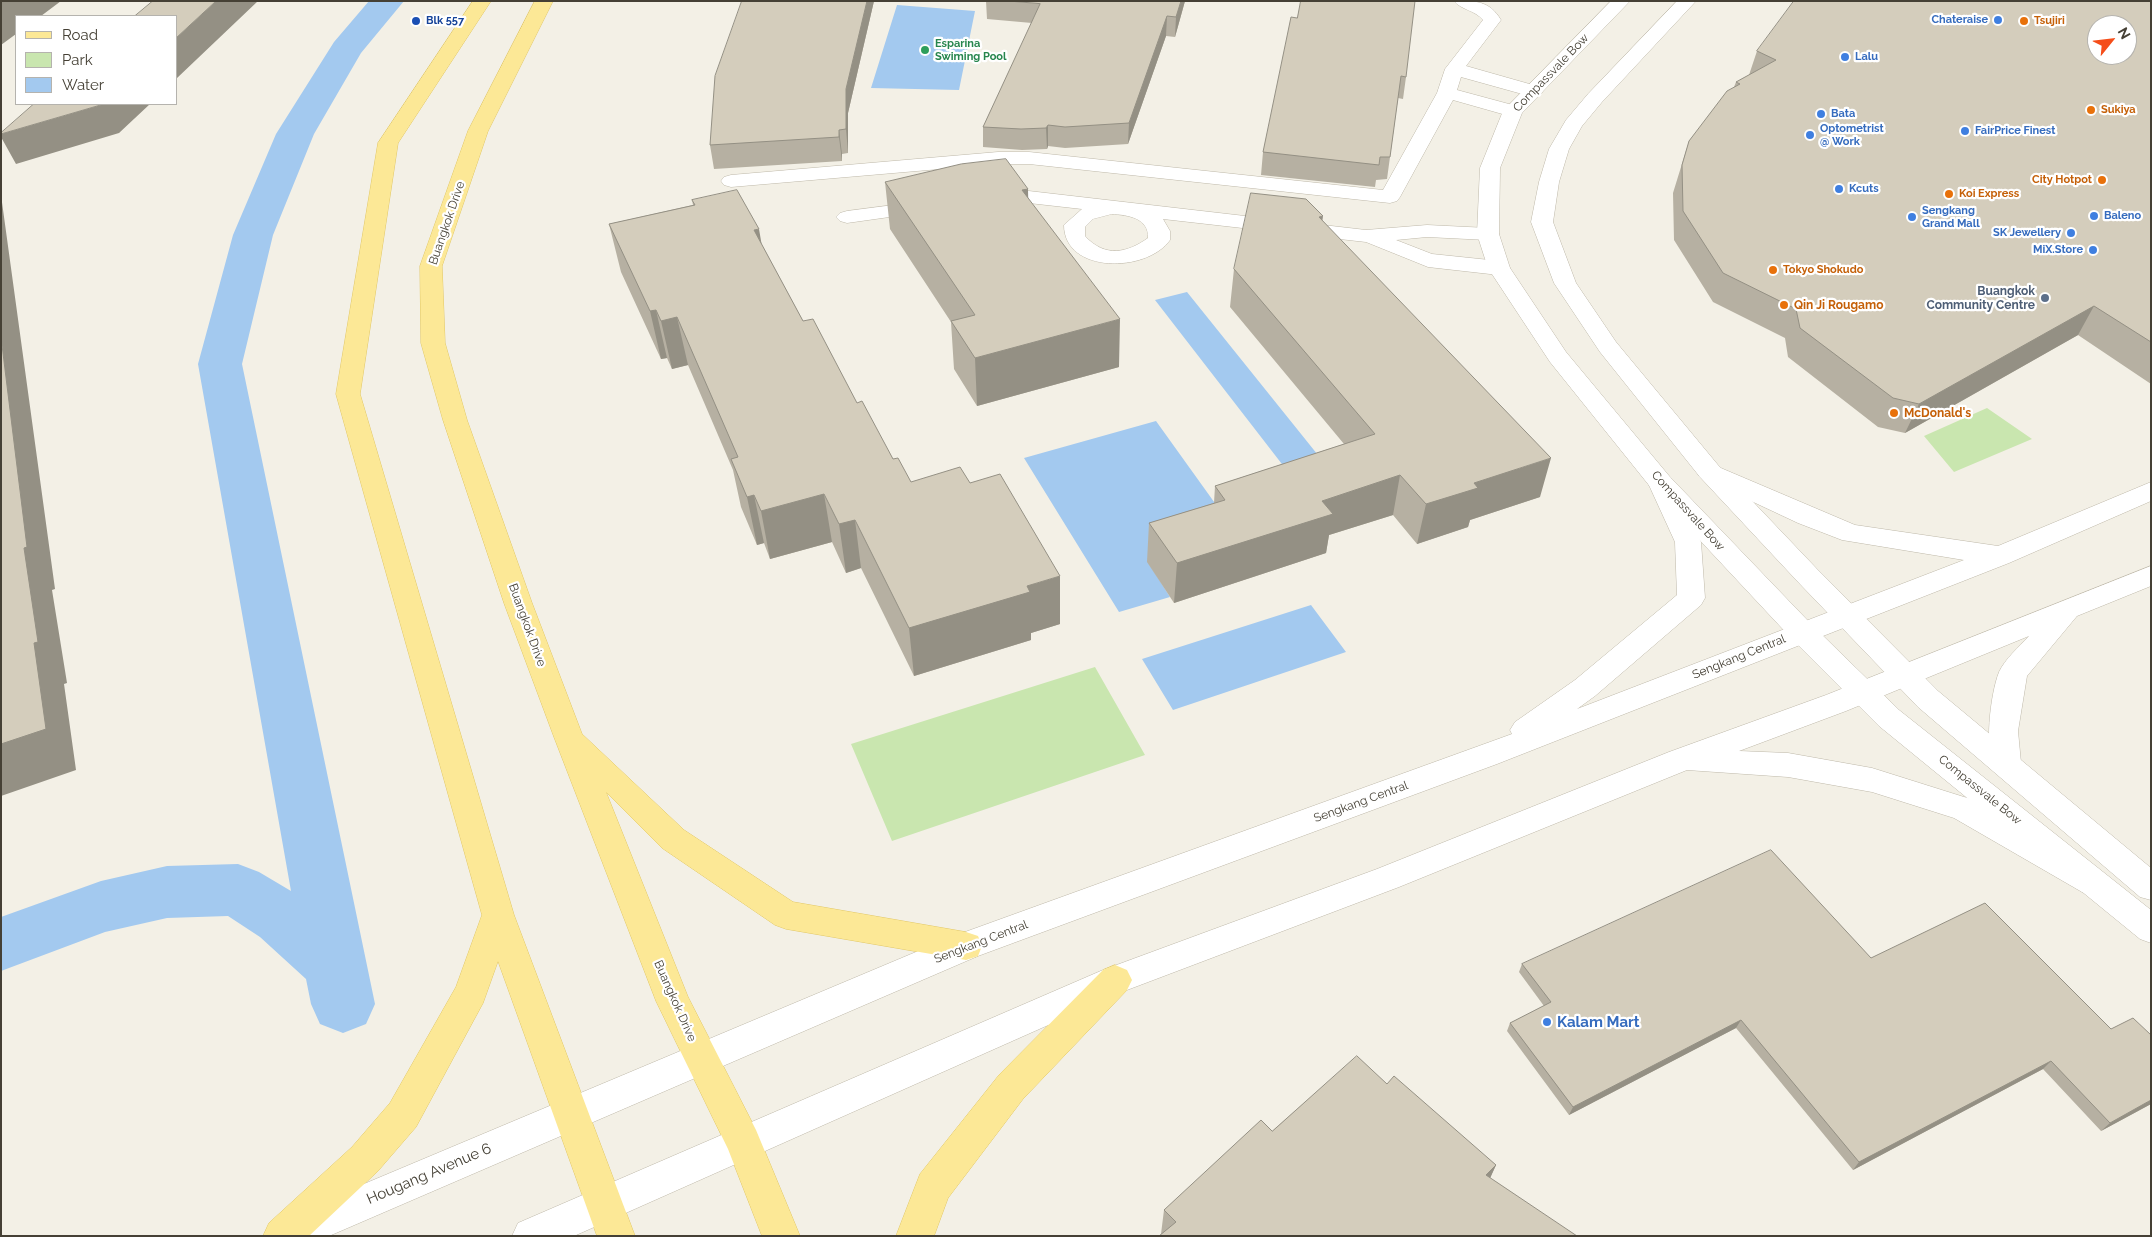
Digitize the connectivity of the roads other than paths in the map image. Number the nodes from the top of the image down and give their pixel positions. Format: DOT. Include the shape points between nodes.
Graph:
graph roads {
  1 [pos="482,1"];
  2 [pos="544,1"];
  3 [pos="1463,1"];
  4 [pos="1621,1"];
  5 [pos="1687,1"];
  6 [pos="1454,69"];
  7 [pos="1533,91"];
  8 [pos="1447,93"];
  9 [pos="1512,110"];
  10 [pos="731,181"];
  11 [pos="972,202"];
  12 [pos="943,205"];
  13 [pos="846,217"];
  14 [pos="1488,234"];
  15 [pos="1366,236"];
  16 [pos="1499,268"];
  17 [pos="1709,471"];
  18 [pos="1661,483"];
  19 [pos="2151,491"];
  20 [pos="2000,556"];
  21 [pos="2151,575"];
  22 [pos="2070,606"];
  23 [pos="1847,616"];
  24 [pos="1802,632"];
  25 [pos="1904,674"];
  26 [pos="1862,691"];
  27 [pos="569,737"];
  28 [pos="1486,756"];
  29 [pos="1680,760"];
  30 [pos="2006,763"];
  31 [pos="2094,882"];
  32 [pos="2151,887"];
  33 [pos="498,915"];
  34 [pos="2151,929"];
  35 [pos="966,946"];
  36 [pos="1115,980"];
  37 [pos="702,1057"];
  38 [pos="572,1114"];
  39 [pos="743,1142"];
  40 [pos="610,1220"];
  41 [pos="284,1236"];
  42 [pos="532,1236"];
  43 [pos="781,1236"];
  44 [pos="915,1236"];
  1 -- 33 [label="main road" via="388,143 348,394"];
  2 -- 27 [label="main road, Buangkok Drive" via="478,131 431,266 433,343 461,438"];
  3 -- 6 [label="street" via="1476,5 1492,20"];
  4 -- 7 [label="street, Compassvale Bow"];
  5 -- 17 [label="street" via="1611,79 1573,124 1559,149 1542,222 1564,283 1608,347"];
  6 -- 7 [label="street"];
  6 -- 8 [label="street"];
  7 -- 9 [label="street, Compassvale Bow"];
  8 -- 9 [label="street"];
  8 -- 10 [label="street" via="1390,197 1029,158"];
  9 -- 14 [label="street, Compassvale Bow" via="1490,168"];
  11 -- 15 [label="street" via="1020,196"];
  12 -- 13 [label="street"];
  14 -- 15 [label="street" via="1427,231"];
  14 -- 16 [label="street, Compassvale Bow"];
  15 -- 16 [label="street" via="1428,260"];
  16 -- 18 [label="street, Compassvale Bow" via="1558,357"];
  17 -- 20 [label="street" via="1851,534"];
  17 -- 23 [label="street"];
  18 -- 24 [label="street, Compassvale Bow"];
  18 -- 28 [label="street" via="1688,542 1691,598 1585,688"];
  19 -- 20 [label="street, Sengkang Central"];
  20 -- 23 [label="street, Sengkang Central"];
  21 -- 22 [label="street"];
  22 -- 25 [label="street"];
  22 -- 30 [label="street" via="2013,673 2003,731"];
  23 -- 24 [label="street, Sengkang Central"];
  23 -- 25 [label="street"];
  24 -- 26 [label="street, Compassvale Bow"];
  24 -- 28 [label="street, Sengkang Central"];
  25 -- 26 [label="street"];
  25 -- 30 [label="street" via="1928,699"];
  26 -- 29 [label="street"];
  26 -- 31 [label="street, Compassvale Bow" via="1889,718"];
  27 -- 35 [label="main road" via="673,839 786,915"];
  27 -- 37 [label="main road, Buangkok Drive" via="673,1001"];
  28 -- 35 [label="street, Sengkang Central"];
  29 -- 31 [label="street" via="1788,764 1872,780 1964,809"];
  29 -- 36 [label="street" via="1388,878"];
  30 -- 32 [label="street"];
  31 -- 34 [label="street, Compassvale Bow"];
  33 -- 38 [label="main road"];
  33 -- 41 [label="main road" via="472,992 403,1115 365,1159"];
  35 -- 37 [label="street, Sengkang Central"];
  36 -- 39 [label="street"];
  36 -- 44 [label="main road" via="1011,1086 933,1187"];
  37 -- 38 [label="street, Sengkang Central"];
  37 -- 39 [label="main road, Buangkok Drive"];
  38 -- 40 [label="main road"];
  38 -- 41 [label="street, Hougang Avenue 6"];
  39 -- 40 [label="street"];
  39 -- 43 [label="main road, Buangkok Drive"];
  40 -- 42 [label="street"];
}
